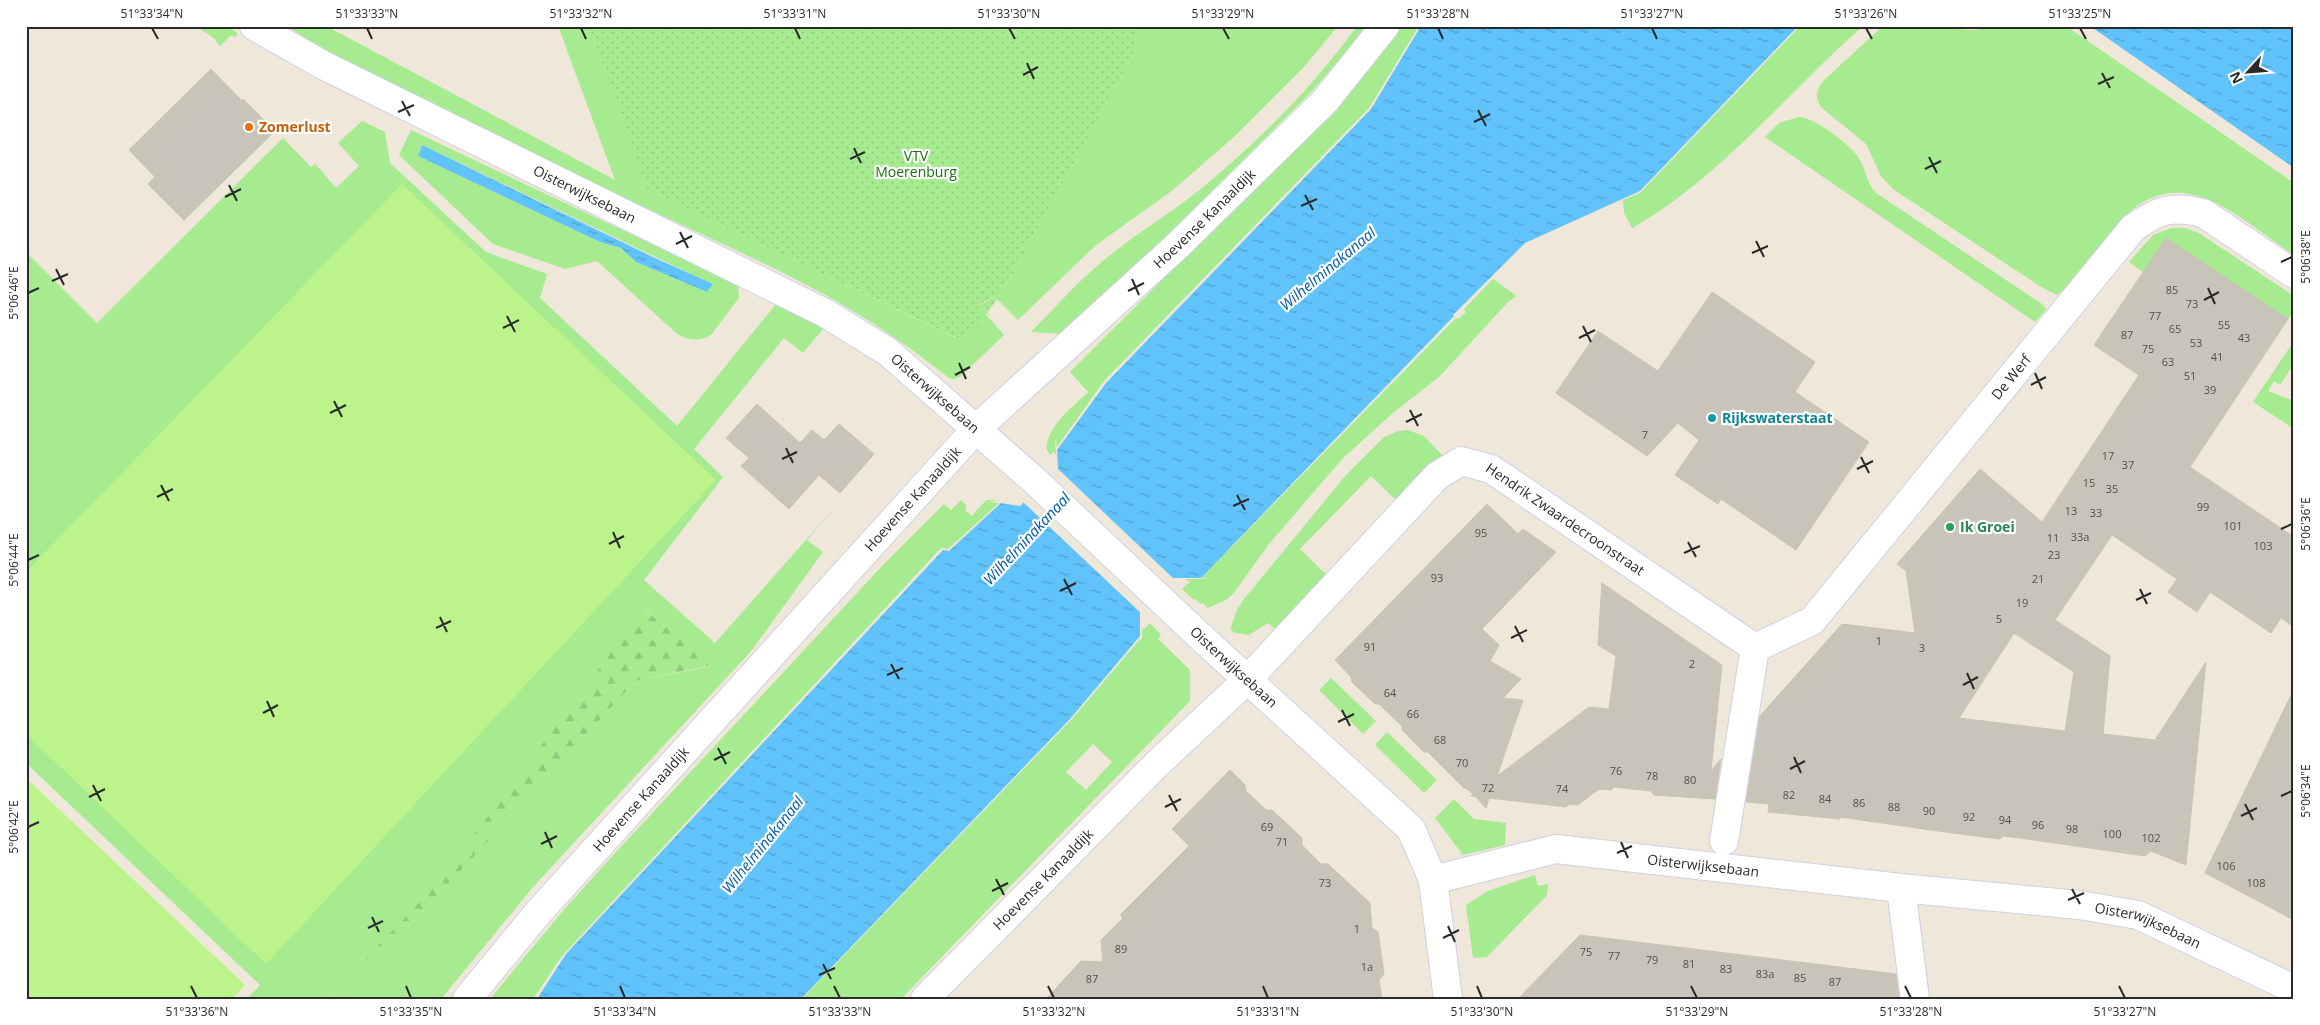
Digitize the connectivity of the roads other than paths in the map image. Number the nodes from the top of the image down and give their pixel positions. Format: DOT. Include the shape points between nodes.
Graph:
graph roads {
  1 [pos="254,26"];
  2 [pos="1384,26"];
  3 [pos="2294,274"];
  4 [pos="976,429"];
  5 [pos="1755,648"];
  6 [pos="1248,679"];
  7 [pos="1724,841"];
  8 [pos="1433,880"];
  9 [pos="1901,888"];
  10 [pos="2294,989"];
  11 [pos="467,999"];
  12 [pos="925,999"];
  13 [pos="1448,999"];
  14 [pos="1915,999"];
  1 -- 4 [label="street, Oisterwijksebaan" via="332,70 825,313 888,352"];
  2 -- 4 [label="street, Hoevense Kanaaldijk" via="1311,114 1176,247"];
  3 -- 5 [label="street, De Werf" via="2203,213 2171,209 2152,214 2133,228 1812,621"];
  4 -- 6 [label="street, Oisterwijksebaan"];
  4 -- 11 [label="street, Hoevense Kanaaldijk" via="537,914"];
  5 -- 6 [label="street, Hendrik Zwaardecroonstraat" via="1491,469 1461,461 1437,476"];
  5 -- 7 [label="street"];
  6 -- 8 [label="street, Oisterwijksebaan" via="1411,829"];
  6 -- 12 [label="street, Hoevense Kanaaldijk" via="1156,765"];
  8 -- 9 [label="street, Oisterwijksebaan" via="1556,849"];
  8 -- 13 [label="street"];
  9 -- 10 [label="street, Oisterwijksebaan" via="2079,905 2138,915"];
  9 -- 14 [label="street"];
}
